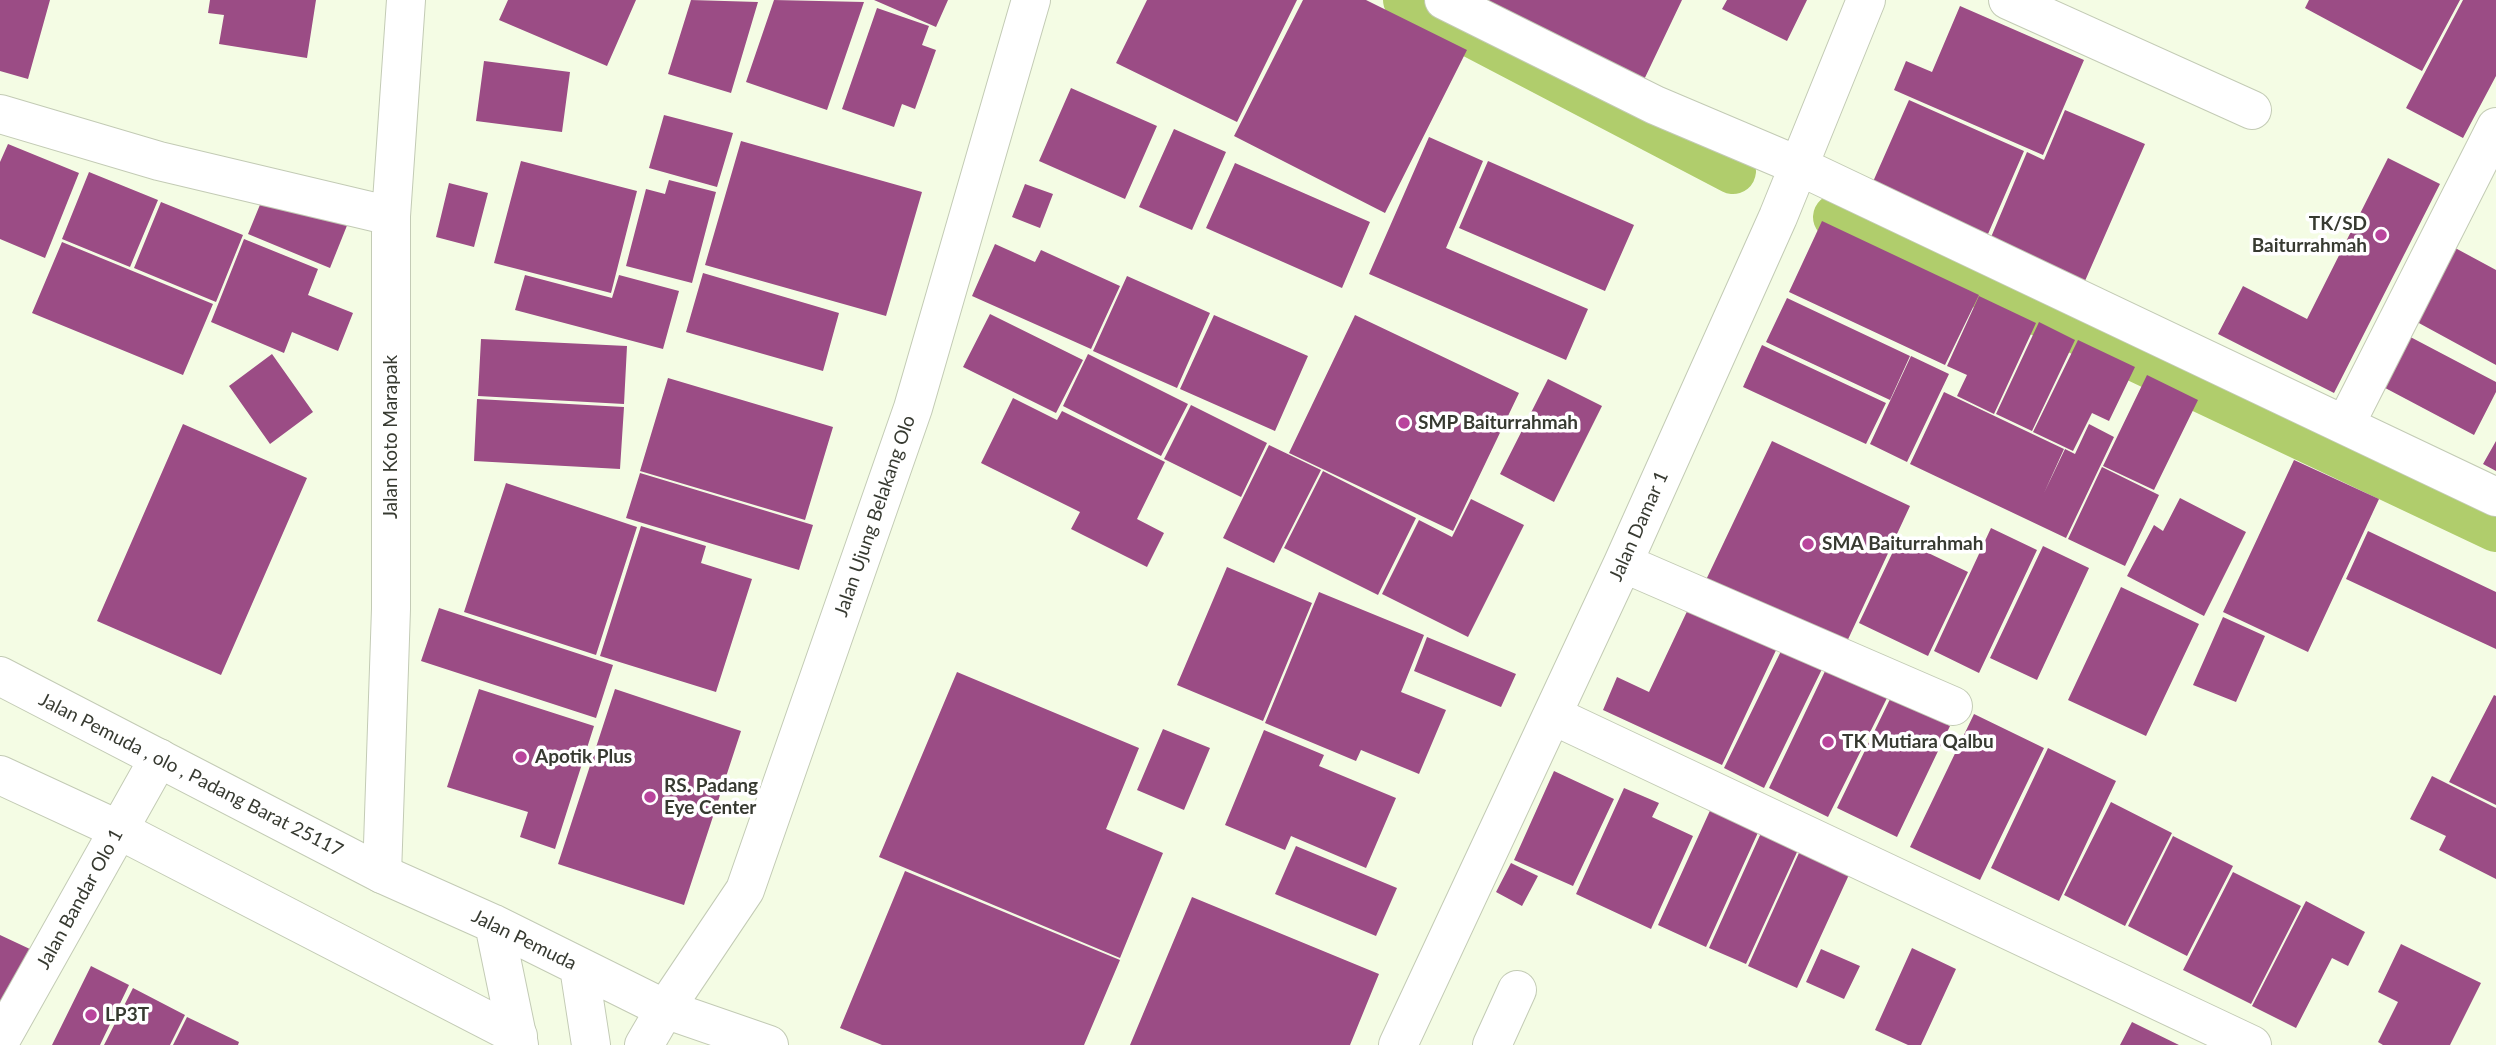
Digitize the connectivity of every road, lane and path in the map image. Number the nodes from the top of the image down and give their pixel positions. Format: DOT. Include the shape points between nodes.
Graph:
graph roads {
  1 [pos="406,0"];
  2 [pos="1031,0"];
  3 [pos="1444,0"];
  4 [pos="1866,0"];
  5 [pos="2008,0"];
  6 [pos="2252,110"];
  7 [pos="0,114"];
  8 [pos="2496,127"];
  9 [pos="1798,170"];
  10 [pos="391,216"];
  11 [pos="2345,425"];
  12 [pos="2496,497"];
  13 [pos="1623,563"];
  14 [pos="0,676"];
  15 [pos="1953,706"];
  16 [pos="1552,715"];
  17 [pos="159,758"];
  18 [pos="0,775"];
  19 [pos="119,830"];
  20 [pos="382,874"];
  21 [pos="494,924"];
  22 [pos="579,967"];
  23 [pos="1517,990"];
  24 [pos="665,1009"];
  25 [pos="518,1040"];
  26 [pos="0,1041"];
  27 [pos="591,1045"];
  28 [pos="644,1045"];
  29 [pos="769,1045"];
  30 [pos="1398,1045"];
  31 [pos="1492,1045"];
  32 [pos="2252,1045"];
  1 -- 10 [label="street, Jalan Koto Marapak"];
  2 -- 24 [label="street, Jalan Ujung Belakang Olo" via="913,408 745,890"];
  3 -- 9 [label="street"];
  4 -- 9 [label="street, Jalan Damar 1"];
  5 -- 6 [label="street"];
  7 -- 10 [label="street" via="159,161"];
  8 -- 11 [label="street"];
  9 -- 11 [label="street"];
  9 -- 13 [label="street, Jalan Damar 1"];
  10 -- 20 [label="street, Jalan Koto Marapak" via="391,609"];
  11 -- 12 [label="street"];
  13 -- 15 [label="street"];
  13 -- 16 [label="street, Jalan Damar 1"];
  14 -- 17 [label="street, Jalan Pemuda , olo , Padang Barat 25117"];
  16 -- 30 [label="street, Jalan Damar 1"];
  16 -- 32 [label="street"];
  17 -- 19 [label="street, Jalan Bandar Olo 1"];
  17 -- 20 [label="street, Jalan Pemuda , olo , Padang Barat 25117"];
  18 -- 19 [label="street"];
  19 -- 25 [label="street"];
  19 -- 26 [label="street, Jalan Bandar Olo 1"];
  20 -- 21 [label="street, Jalan Pemuda"];
  21 -- 22 [label="street, Jalan Pemuda"];
  21 -- 25 [label="street"];
  22 -- 24 [label="street, Jalan Pemuda"];
  22 -- 27 [label="street"];
  23 -- 31 [label="street"];
  24 -- 28 [label="street, Jalan Ujung Belakang Olo"];
  24 -- 29 [label="street, Jalan Pemuda"];
}
